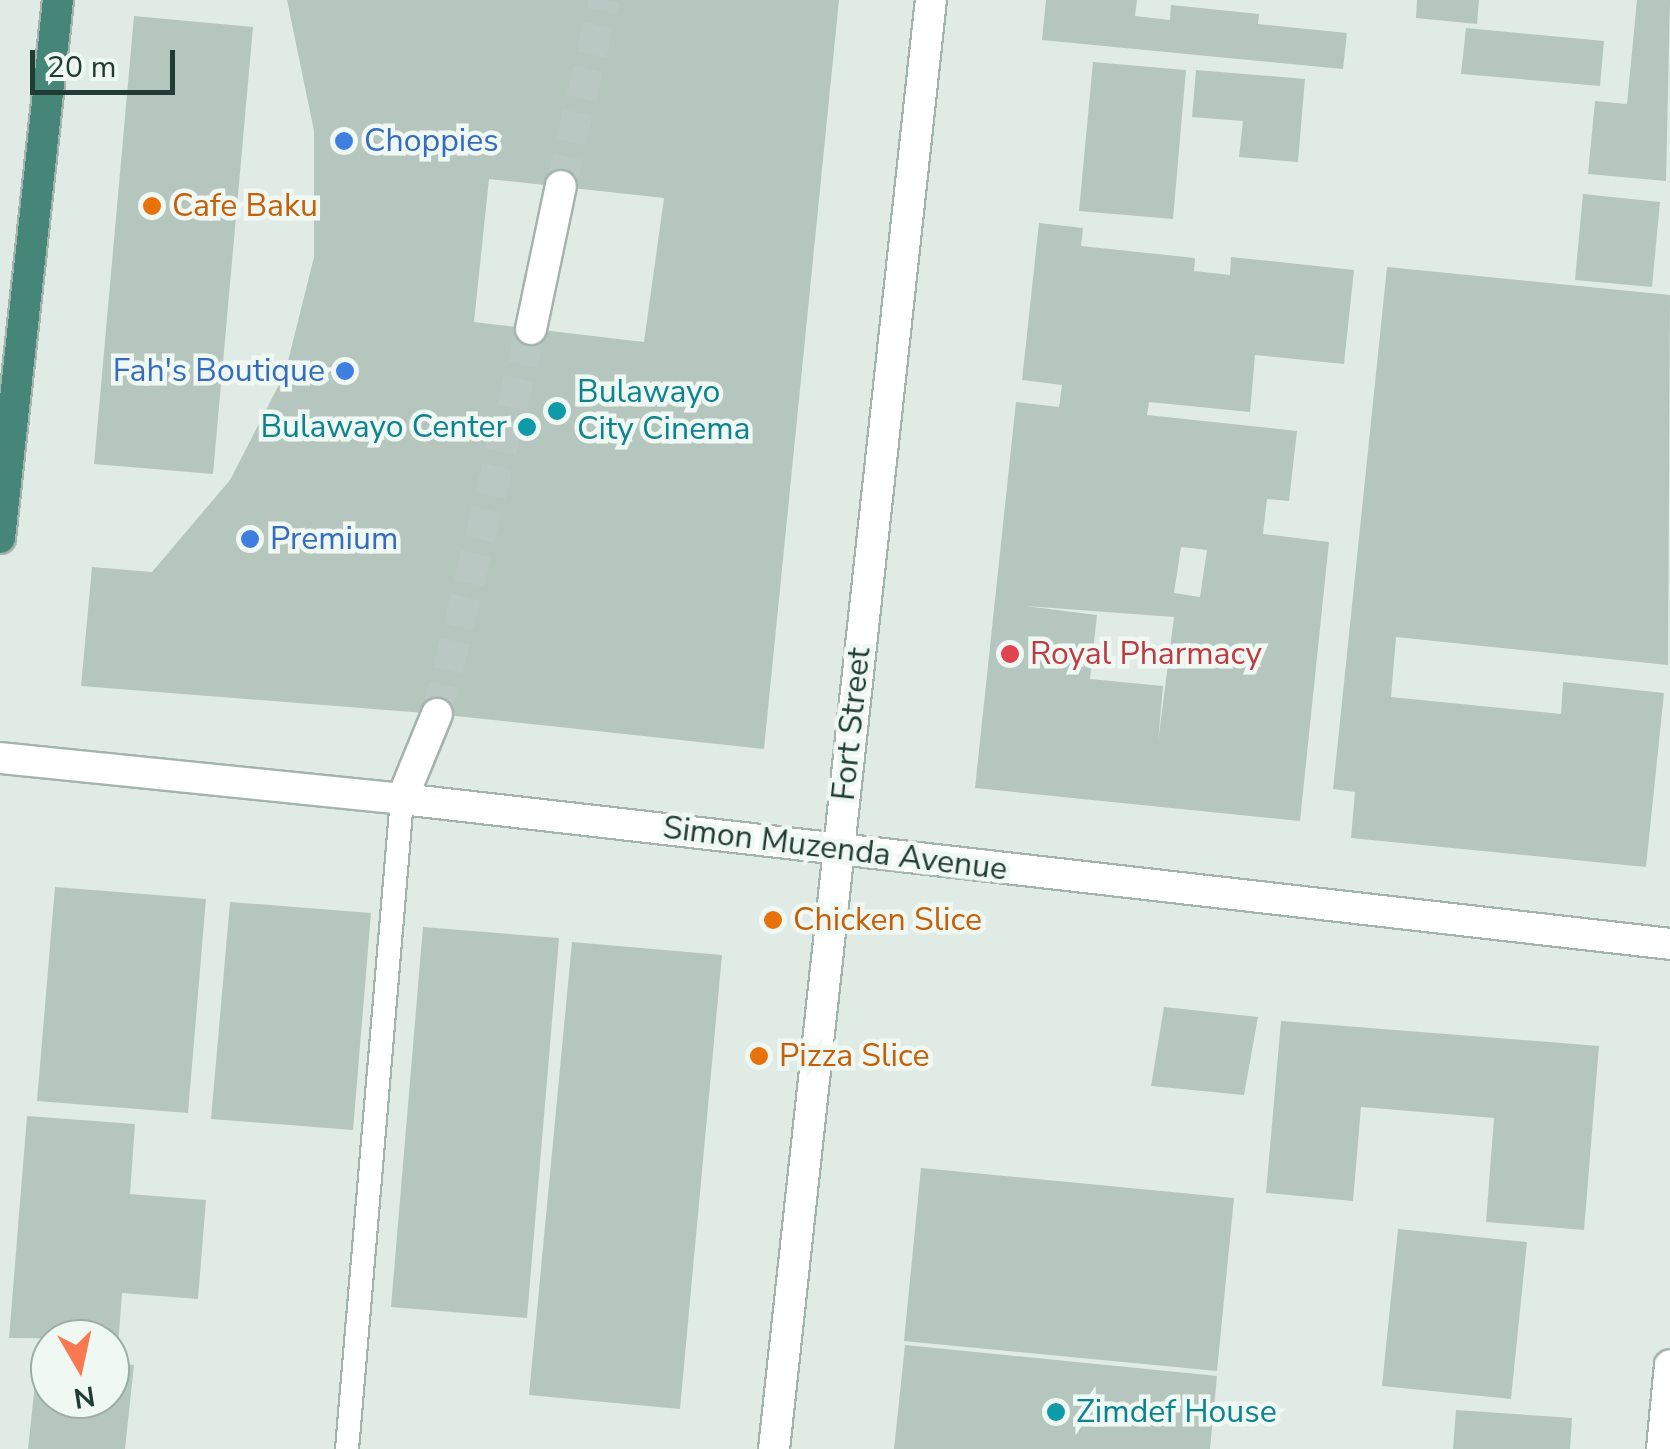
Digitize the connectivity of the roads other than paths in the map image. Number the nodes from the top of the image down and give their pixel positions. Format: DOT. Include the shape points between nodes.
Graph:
graph roads {
  1 [pos="58,0"];
  2 [pos="931,0"];
  3 [pos="561,186"];
  4 [pos="531,329"];
  5 [pos="0,538"];
  6 [pos="437,714"];
  7 [pos="0,758"];
  8 [pos="402,800"];
  9 [pos="838,850"];
  10 [pos="1670,944"];
  11 [pos="1670,1364"];
  12 [pos="347,1449"];
  13 [pos="774,1449"];
  14 [pos="1662,1449"];
  1 -- 5 [label="highway"];
  2 -- 9 [label="street, Fort Street"];
  3 -- 4 [label="street"];
  6 -- 8 [label="street"];
  7 -- 8 [label="street, Simon Muzenda Avenue"];
  8 -- 9 [label="street, Simon Muzenda Avenue"];
  8 -- 12 [label="lane"];
  9 -- 10 [label="street, Simon Muzenda Avenue"];
  9 -- 13 [label="street, Fort Street"];
  11 -- 14 [label="street"];
}
